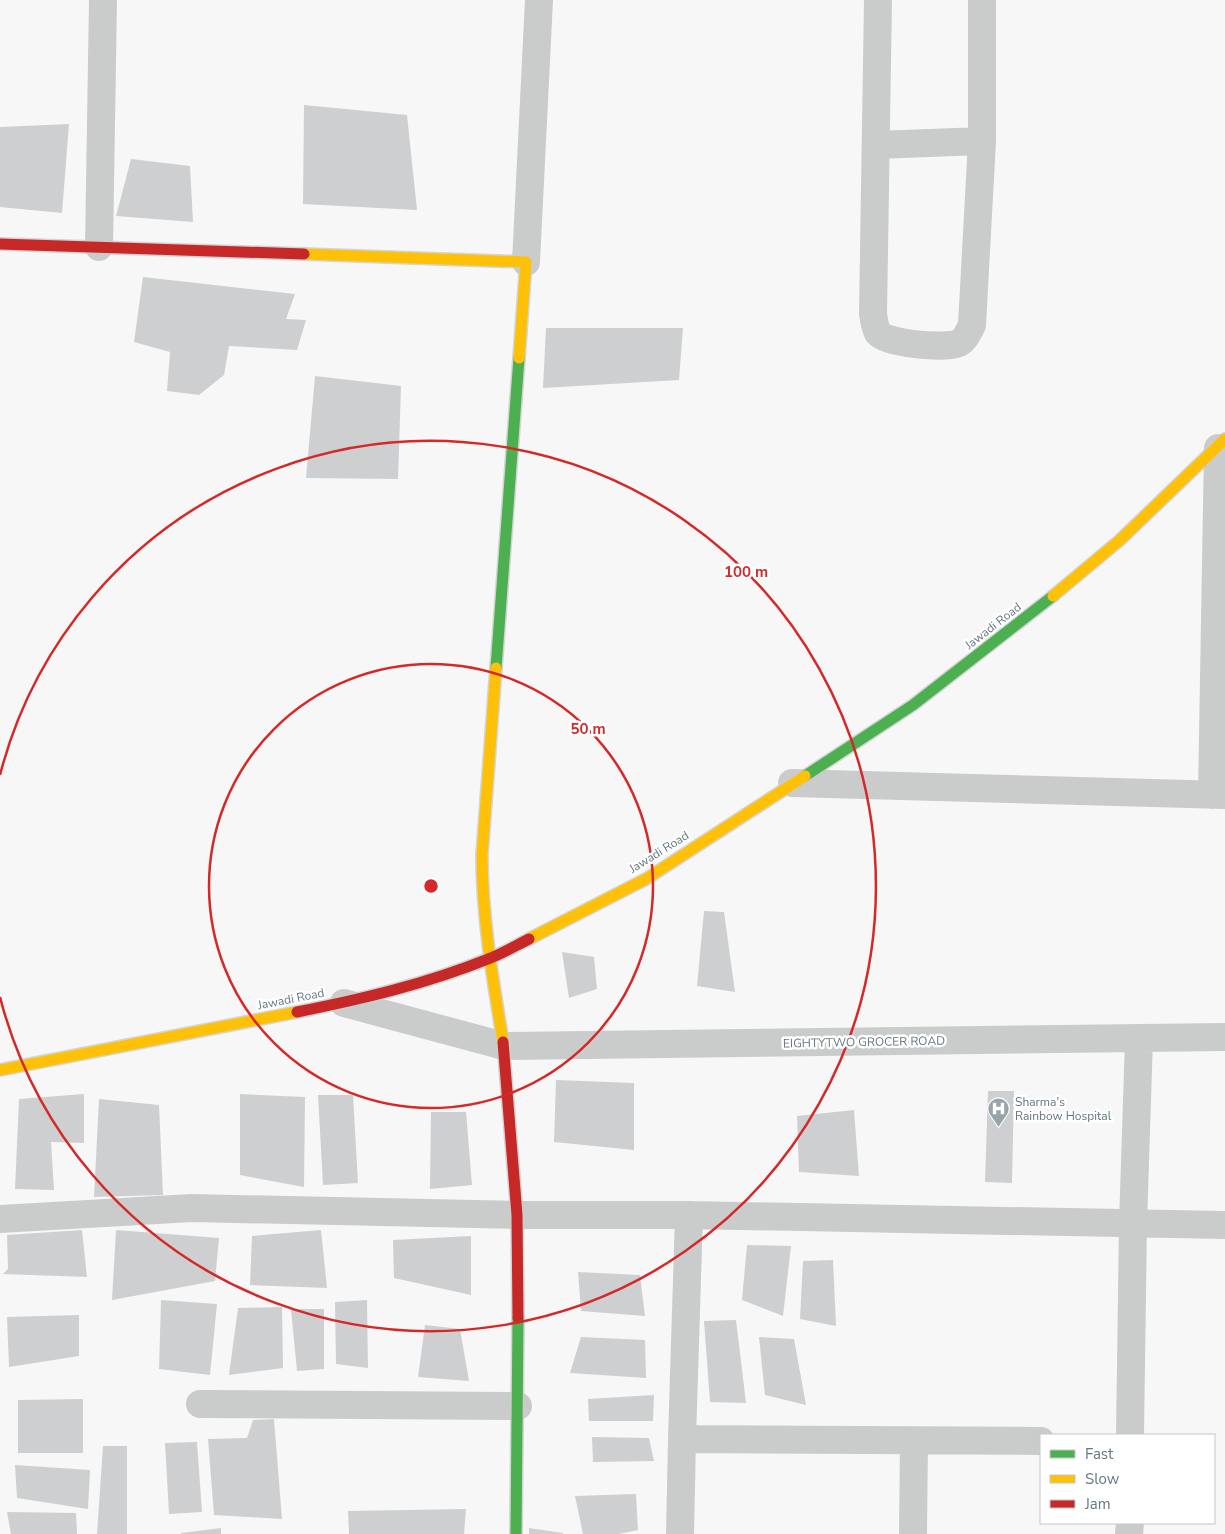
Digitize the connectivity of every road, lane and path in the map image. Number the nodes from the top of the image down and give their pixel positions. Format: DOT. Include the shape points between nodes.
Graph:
graph roads {
  1 [pos="103,0"];
  2 [pos="539,0"];
  3 [pos="878,0"];
  4 [pos="982,0"];
  5 [pos="982,141"];
  6 [pos="876,145"];
  7 [pos="0,244"];
  8 [pos="99,247"];
  9 [pos="526,262"];
  10 [pos="1221,443"];
  11 [pos="792,783"];
  12 [pos="1219,795"];
  13 [pos="489,959"];
  14 [pos="344,1003"];
  15 [pos="1225,1037"];
  16 [pos="1139,1039"];
  17 [pos="504,1046"];
  18 [pos="0,1070"];
  19 [pos="517,1215"];
  20 [pos="688,1215"];
  21 [pos="0,1220"];
  22 [pos="1133,1224"];
  23 [pos="1225,1226"];
  24 [pos="200,1404"];
  25 [pos="518,1406"];
  26 [pos="1130,1434"];
  27 [pos="682,1439"];
  28 [pos="914,1441"];
  29 [pos="1040,1441"];
  30 [pos="516,1534"];
  31 [pos="680,1534"];
  32 [pos="913,1534"];
  1 -- 8 [label="street"];
  2 -- 9 [label="street"];
  3 -- 6 [label="street"];
  4 -- 5 [label="street"];
  5 -- 6 [label="street"];
  5 -- 6 [label="street" via="972,325 960,343 947,346 895,341 877,332 873,314"];
  7 -- 8 [label="street"];
  8 -- 9 [label="street"];
  9 -- 13 [label="street" via="482,855"];
  10 -- 11 [label="street, Jawadi Road" via="1120,540 1030,615 913,705"];
  10 -- 12 [label="street"];
  11 -- 12 [label="street"];
  11 -- 13 [label="street, Jawadi Road" via="646,878"];
  13 -- 14 [label="street, Jawadi Road" via="414,986"];
  13 -- 17 [label="street"];
  14 -- 17 [label="street, EIGHTYTWO GROCER ROAD"];
  14 -- 18 [label="street, Jawadi Road"];
  15 -- 16 [label="street, EIGHTYTWO GROCER ROAD"];
  16 -- 17 [label="street, EIGHTYTWO GROCER ROAD"];
  16 -- 22 [label="street"];
  17 -- 19 [label="street"];
  19 -- 20 [label="street"];
  19 -- 21 [label="street" via="192,1208"];
  19 -- 25 [label="street"];
  20 -- 22 [label="street"];
  20 -- 27 [label="street"];
  22 -- 23 [label="street"];
  22 -- 26 [label="street"];
  24 -- 25 [label="street"];
  25 -- 30 [label="street"];
  27 -- 28 [label="street"];
  27 -- 31 [label="street"];
  28 -- 29 [label="street"];
  28 -- 32 [label="street"];
}
